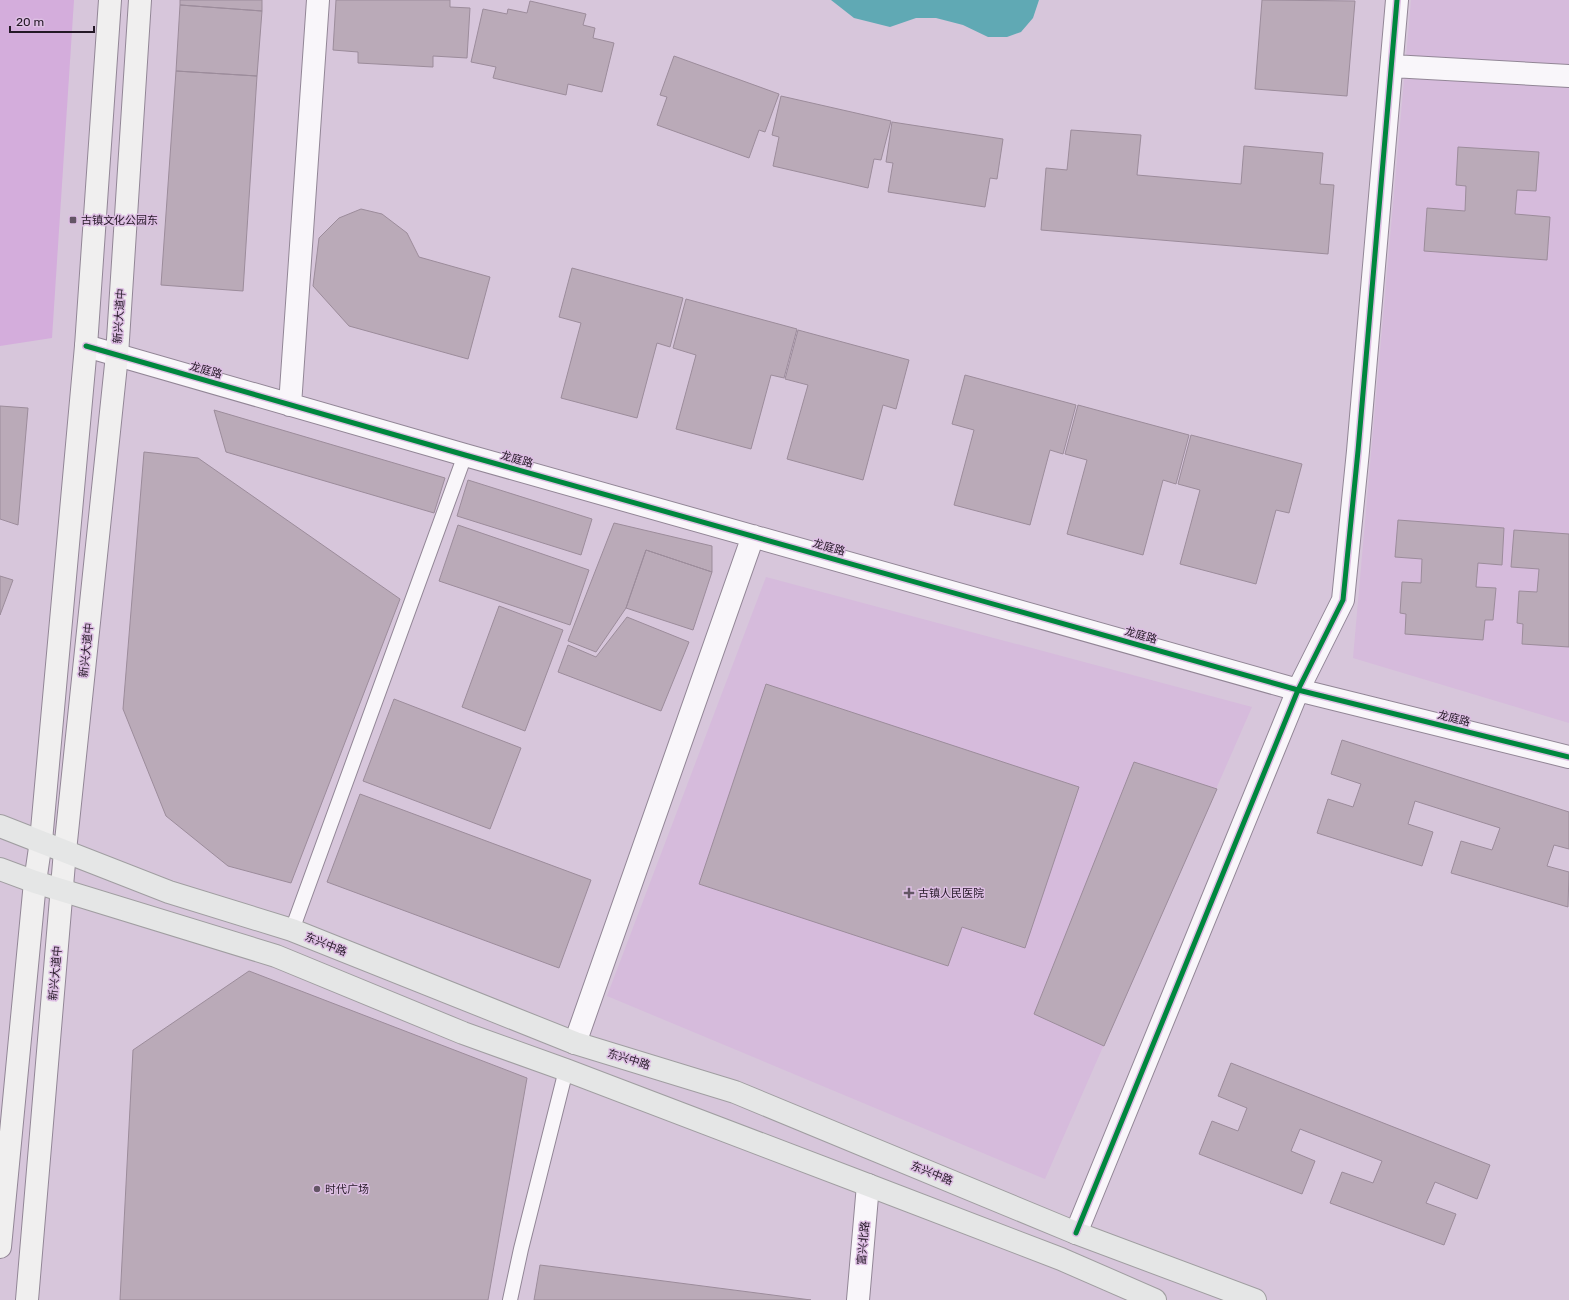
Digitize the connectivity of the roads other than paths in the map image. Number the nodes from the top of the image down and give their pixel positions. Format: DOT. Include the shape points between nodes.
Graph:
graph roads {
  1 [pos="110,0"];
  2 [pos="140,0"];
  3 [pos="318,0"];
  4 [pos="1397,0"];
  5 [pos="1392,66"];
  6 [pos="1569,76"];
  7 [pos="86,346"];
  8 [pos="117,355"];
  9 [pos="290,405"];
  10 [pos="465,455"];
  11 [pos="753,536"];
  12 [pos="61,626"];
  13 [pos="88,629"];
  14 [pos="1298,690"];
  15 [pos="1569,757"];
  16 [pos="0,826"];
  17 [pos="41,841"];
  18 [pos="66,851"];
  19 [pos="0,869"];
  20 [pos="35,882"];
  21 [pos="62,890"];
  22 [pos="292,930"];
  23 [pos="575,1043"];
  24 [pos="566,1070"];
  25 [pos="868,1185"];
  26 [pos="1076,1233"];
  27 [pos="0,1247"];
  28 [pos="27,1300"];
  29 [pos="510,1300"];
  30 [pos="858,1300"];
  31 [pos="1155,1300"];
  32 [pos="1255,1300"];
  1 -- 7 [label="main road"];
  2 -- 8 [label="main road, 新兴大道中"];
  3 -- 9 [label="street"];
  4 -- 5 [label="street"];
  5 -- 6 [label="street"];
  5 -- 14 [label="street" via="1343,600"];
  7 -- 8 [label="street, 龙庭路"];
  7 -- 12 [label="main road"];
  8 -- 9 [label="street, 龙庭路"];
  8 -- 13 [label="main road, 新兴大道中"];
  9 -- 10 [label="street, 龙庭路"];
  10 -- 11 [label="street, 龙庭路"];
  10 -- 22 [label="lane"];
  11 -- 14 [label="street, 龙庭路"];
  11 -- 23 [label="street"];
  12 -- 13 [label="main road"];
  12 -- 17 [label="main road"];
  13 -- 18 [label="main road, 新兴大道中"];
  14 -- 15 [label="street, 龙庭路"];
  14 -- 26 [label="street"];
  16 -- 17 [label="main road, 东兴中路"];
  17 -- 18 [label="main road, 东兴中路"];
  17 -- 20 [label="main road"];
  18 -- 21 [label="main road, 新兴大道中"];
  18 -- 22 [label="main road, 东兴中路" via="169,892"];
  19 -- 20 [label="main road"];
  20 -- 21 [label="main road"];
  20 -- 27 [label="main road"];
  21 -- 24 [label="main road" via="276,956 463,1033"];
  21 -- 28 [label="main road, 新兴大道中"];
  22 -- 23 [label="main road, 东兴中路"];
  23 -- 26 [label="main road, 东兴中路" via="736,1092"];
  24 -- 25 [label="main road"];
  24 -- 29 [label="lane"];
  25 -- 30 [label="street, 富兴北路"];
  25 -- 31 [label="main road" via="1060,1259"];
  26 -- 32 [label="main road, 东兴中路"];
}
